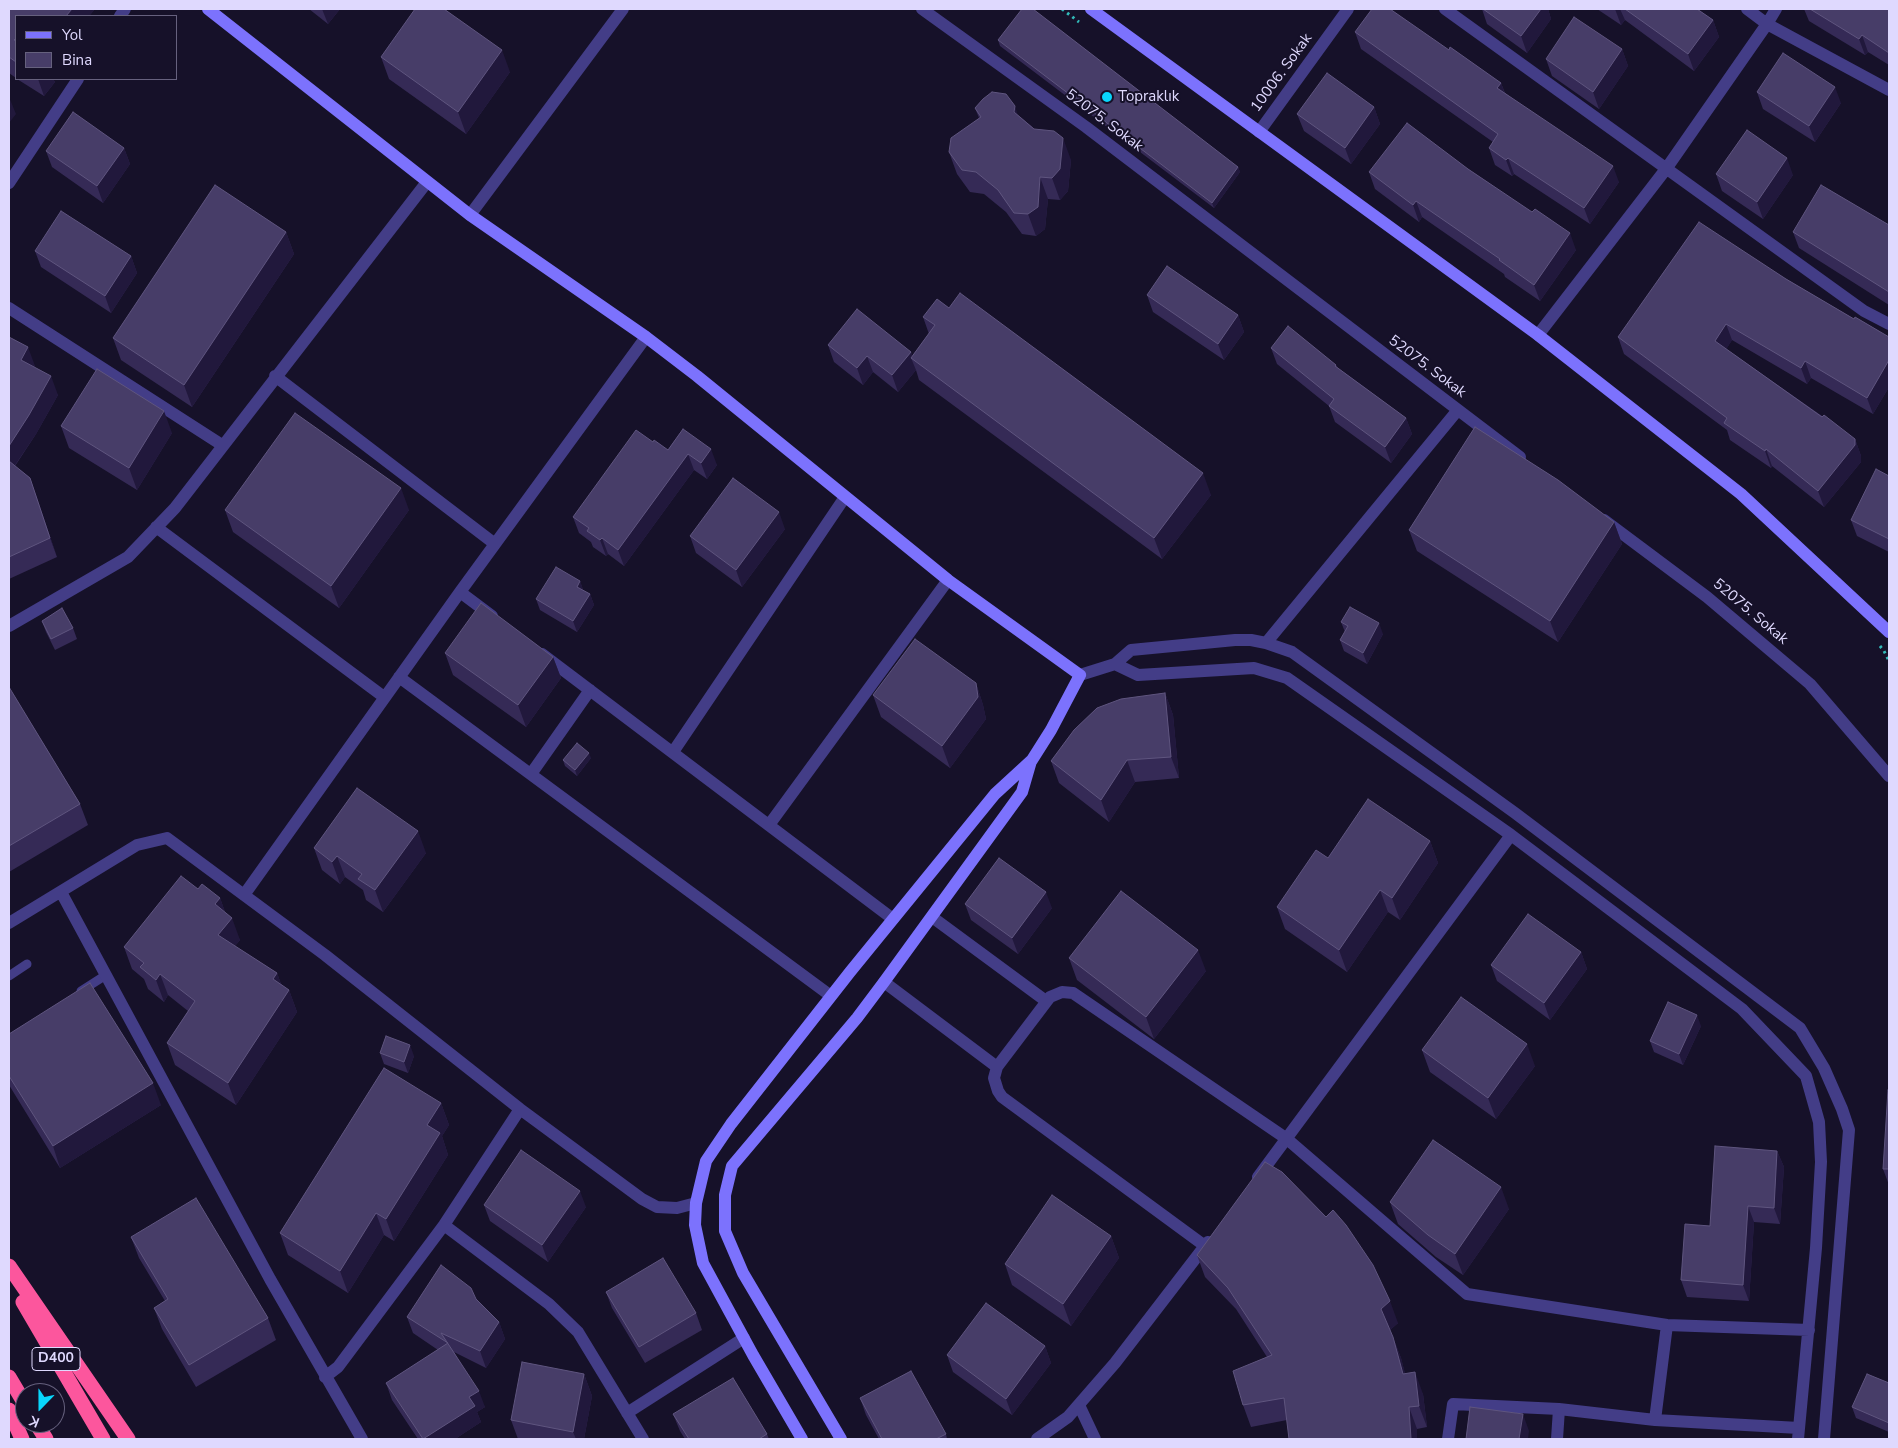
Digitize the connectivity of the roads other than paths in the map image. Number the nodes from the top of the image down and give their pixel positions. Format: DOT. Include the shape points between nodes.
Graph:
graph roads {
  1 [pos="208,9"];
  2 [pos="622,9"];
  3 [pos="922,9"];
  4 [pos="1091,9"];
  5 [pos="1348,9"];
  6 [pos="1445,9"];
  7 [pos="1747,9"];
  8 [pos="1776,9"];
  9 [pos="1767,24"];
  10 [pos="77,80"];
  11 [pos="1889,90"];
  12 [pos="1259,132"];
  13 [pos="1666,169"];
  14 [pos="427,182"];
  15 [pos="9,183"];
  16 [pos="470,215"];
  17 [pos="9,308"];
  18 [pos="1889,324"];
  19 [pos="1538,334"];
  20 [pos="646,337"];
  21 [pos="275,376"];
  22 [pos="1457,411"];
  23 [pos="222,445"];
  24 [pos="1528,463"];
  25 [pos="845,497"];
  26 [pos="1598,515"];
  27 [pos="156,527"];
  28 [pos="495,544"];
  29 [pos="948,580"];
  30 [pos="460,592"];
  31 [pos="498,621"];
  32 [pos="9,626"];
  33 [pos="1889,632"];
  34 [pos="1266,643"];
  35 [pos="529,644"];
  36 [pos="1115,664"];
  37 [pos="1080,675"];
  38 [pos="399,677"];
  39 [pos="590,690"];
  40 [pos="384,697"];
  41 [pos="673,752"];
  42 [pos="1032,760"];
  43 [pos="531,774"];
  44 [pos="1889,776"];
  45 [pos="769,825"];
  46 [pos="1511,835"];
  47 [pos="61,892"];
  48 [pos="244,895"];
  49 [pos="932,917"];
  50 [pos="893,919"];
  51 [pos="9,923"];
  52 [pos="27,964"];
  53 [pos="106,975"];
  54 [pos="9,976"];
  55 [pos="884,982"];
  56 [pos="74,996"];
  57 [pos="831,996"];
  58 [pos="1046,1001"];
  59 [pos="997,1067"];
  60 [pos="520,1109"];
  61 [pos="1287,1139"];
  62 [pos="1252,1184"];
  63 [pos="696,1203"];
  64 [pos="444,1225"];
  65 [pos="1216,1232"];
  66 [pos="1205,1246"];
  67 [pos="9,1266"];
  68 [pos="9,1278"];
  69 [pos="1667,1325"];
  70 [pos="1809,1330"];
  71 [pos="744,1338"];
  72 [pos="325,1377"];
  73 [pos="1078,1405"];
  74 [pos="1559,1409"];
  75 [pos="9,1410"];
  76 [pos="627,1413"];
  77 [pos="1655,1420"];
  78 [pos="1799,1434"];
  79 [pos="22,1439"];
  80 [pos="103,1439"];
  81 [pos="128,1439"];
  82 [pos="362,1439"];
  83 [pos="643,1439"];
  84 [pos="802,1439"];
  85 [pos="841,1439"];
  86 [pos="1037,1439"];
  87 [pos="1095,1439"];
  88 [pos="1448,1439"];
  89 [pos="1557,1439"];
  90 [pos="1824,1439"];
  1 -- 14 [label="street"];
  2 -- 16 [label="street"];
  3 -- 22 [label="street, 52075. Sokak" via="1086,127"];
  4 -- 12 [label="street"];
  5 -- 12 [label="street, 10006. Sokak"];
  6 -- 13 [label="street"];
  7 -- 9 [label="street"];
  8 -- 9 [label="street"];
  9 -- 11 [label="street"];
  9 -- 13 [label="street"];
  10 -- 15 [label="street"];
  12 -- 19 [label="street"];
  13 -- 18 [label="street" via="1864,311"];
  13 -- 19 [label="street"];
  14 -- 16 [label="street"];
  14 -- 21 [label="street"];
  16 -- 20 [label="street"];
  17 -- 23 [label="street"];
  19 -- 33 [label="street" via="1741,494"];
  20 -- 25 [label="street"];
  20 -- 28 [label="street"];
  21 -- 23 [label="street"];
  21 -- 28 [label="street"];
  22 -- 24 [label="street, 52075. Sokak"];
  22 -- 34 [label="street"];
  23 -- 27 [label="street" via="175,508"];
  25 -- 29 [label="street"];
  25 -- 41 [label="street"];
  26 -- 44 [label="street, 52075. Sokak" via="1707,596 1810,684"];
  27 -- 32 [label="street" via="128,557"];
  27 -- 40 [label="street"];
  28 -- 30 [label="street"];
  29 -- 37 [label="street"];
  29 -- 45 [label="street"];
  30 -- 31 [label="street"];
  30 -- 38 [label="street"];
  34 -- 36 [label="street" via="1235,640 1131,650"];
  34 -- 90 [label="street" via="1303,659 1515,813 1800,1028 1824,1068 1849,1130"];
  35 -- 39 [label="street"];
  36 -- 37 [label="street"];
  36 -- 46 [label="street" via="1138,674 1254,668 1287,678"];
  37 -- 42 [label="street" via="1052,730"];
  38 -- 40 [label="street"];
  38 -- 43 [label="street"];
  39 -- 41 [label="street"];
  39 -- 43 [label="street"];
  40 -- 48 [label="street"];
  41 -- 45 [label="street"];
  42 -- 49 [label="street" via="1022,792"];
  42 -- 50 [label="street" via="995,794"];
  43 -- 57 [label="street"];
  45 -- 50 [label="street"];
  46 -- 61 [label="street"];
  46 -- 70 [label="street" via="1742,1009 1806,1076 1819,1122 1821,1162"];
  47 -- 48 [label="street" via="137,845 167,838"];
  47 -- 51 [label="street"];
  47 -- 53 [label="street"];
  48 -- 60 [label="street"];
  49 -- 55 [label="street"];
  49 -- 58 [label="street"];
  50 -- 57 [label="street"];
  52 -- 54 [label="lane"];
  53 -- 56 [label="lane"];
  53 -- 72 [label="street"];
  55 -- 59 [label="street"];
  55 -- 85 [label="street" via="732,1166 725,1195 725,1231 743,1273"];
  57 -- 63 [label="street" via="706,1161"];
  58 -- 59 [label="street"];
  58 -- 61 [label="street" via="1056,993 1073,993"];
  59 -- 66 [label="street" via="995,1085 1002,1096"];
  60 -- 63 [label="street" via="642,1199 657,1207 677,1208"];
  60 -- 64 [label="street"];
  61 -- 62 [label="street"];
  61 -- 69 [label="street" via="1467,1294"];
  63 -- 71 [label="street" via="696,1225 703,1262"];
  64 -- 72 [label="street" via="338,1367"];
  64 -- 76 [label="street" via="549,1304 578,1332"];
  65 -- 66 [label="street"];
  66 -- 73 [label="street" via="1115,1363"];
  67 -- 81 [label="highway"];
  68 -- 80 [label="highway, D400"];
  69 -- 70 [label="street"];
  69 -- 77 [label="street"];
  70 -- 78 [label="street"];
  71 -- 76 [label="street"];
  71 -- 84 [label="street"];
  72 -- 82 [label="street"];
  73 -- 86 [label="street" via="1068,1417"];
  73 -- 87 [label="street"];
  74 -- 77 [label="street"];
  74 -- 88 [label="street" via="1453,1404"];
  74 -- 89 [label="street"];
  75 -- 79 [label="highway"];
  76 -- 83 [label="street"];
  77 -- 78 [label="street"];
}
